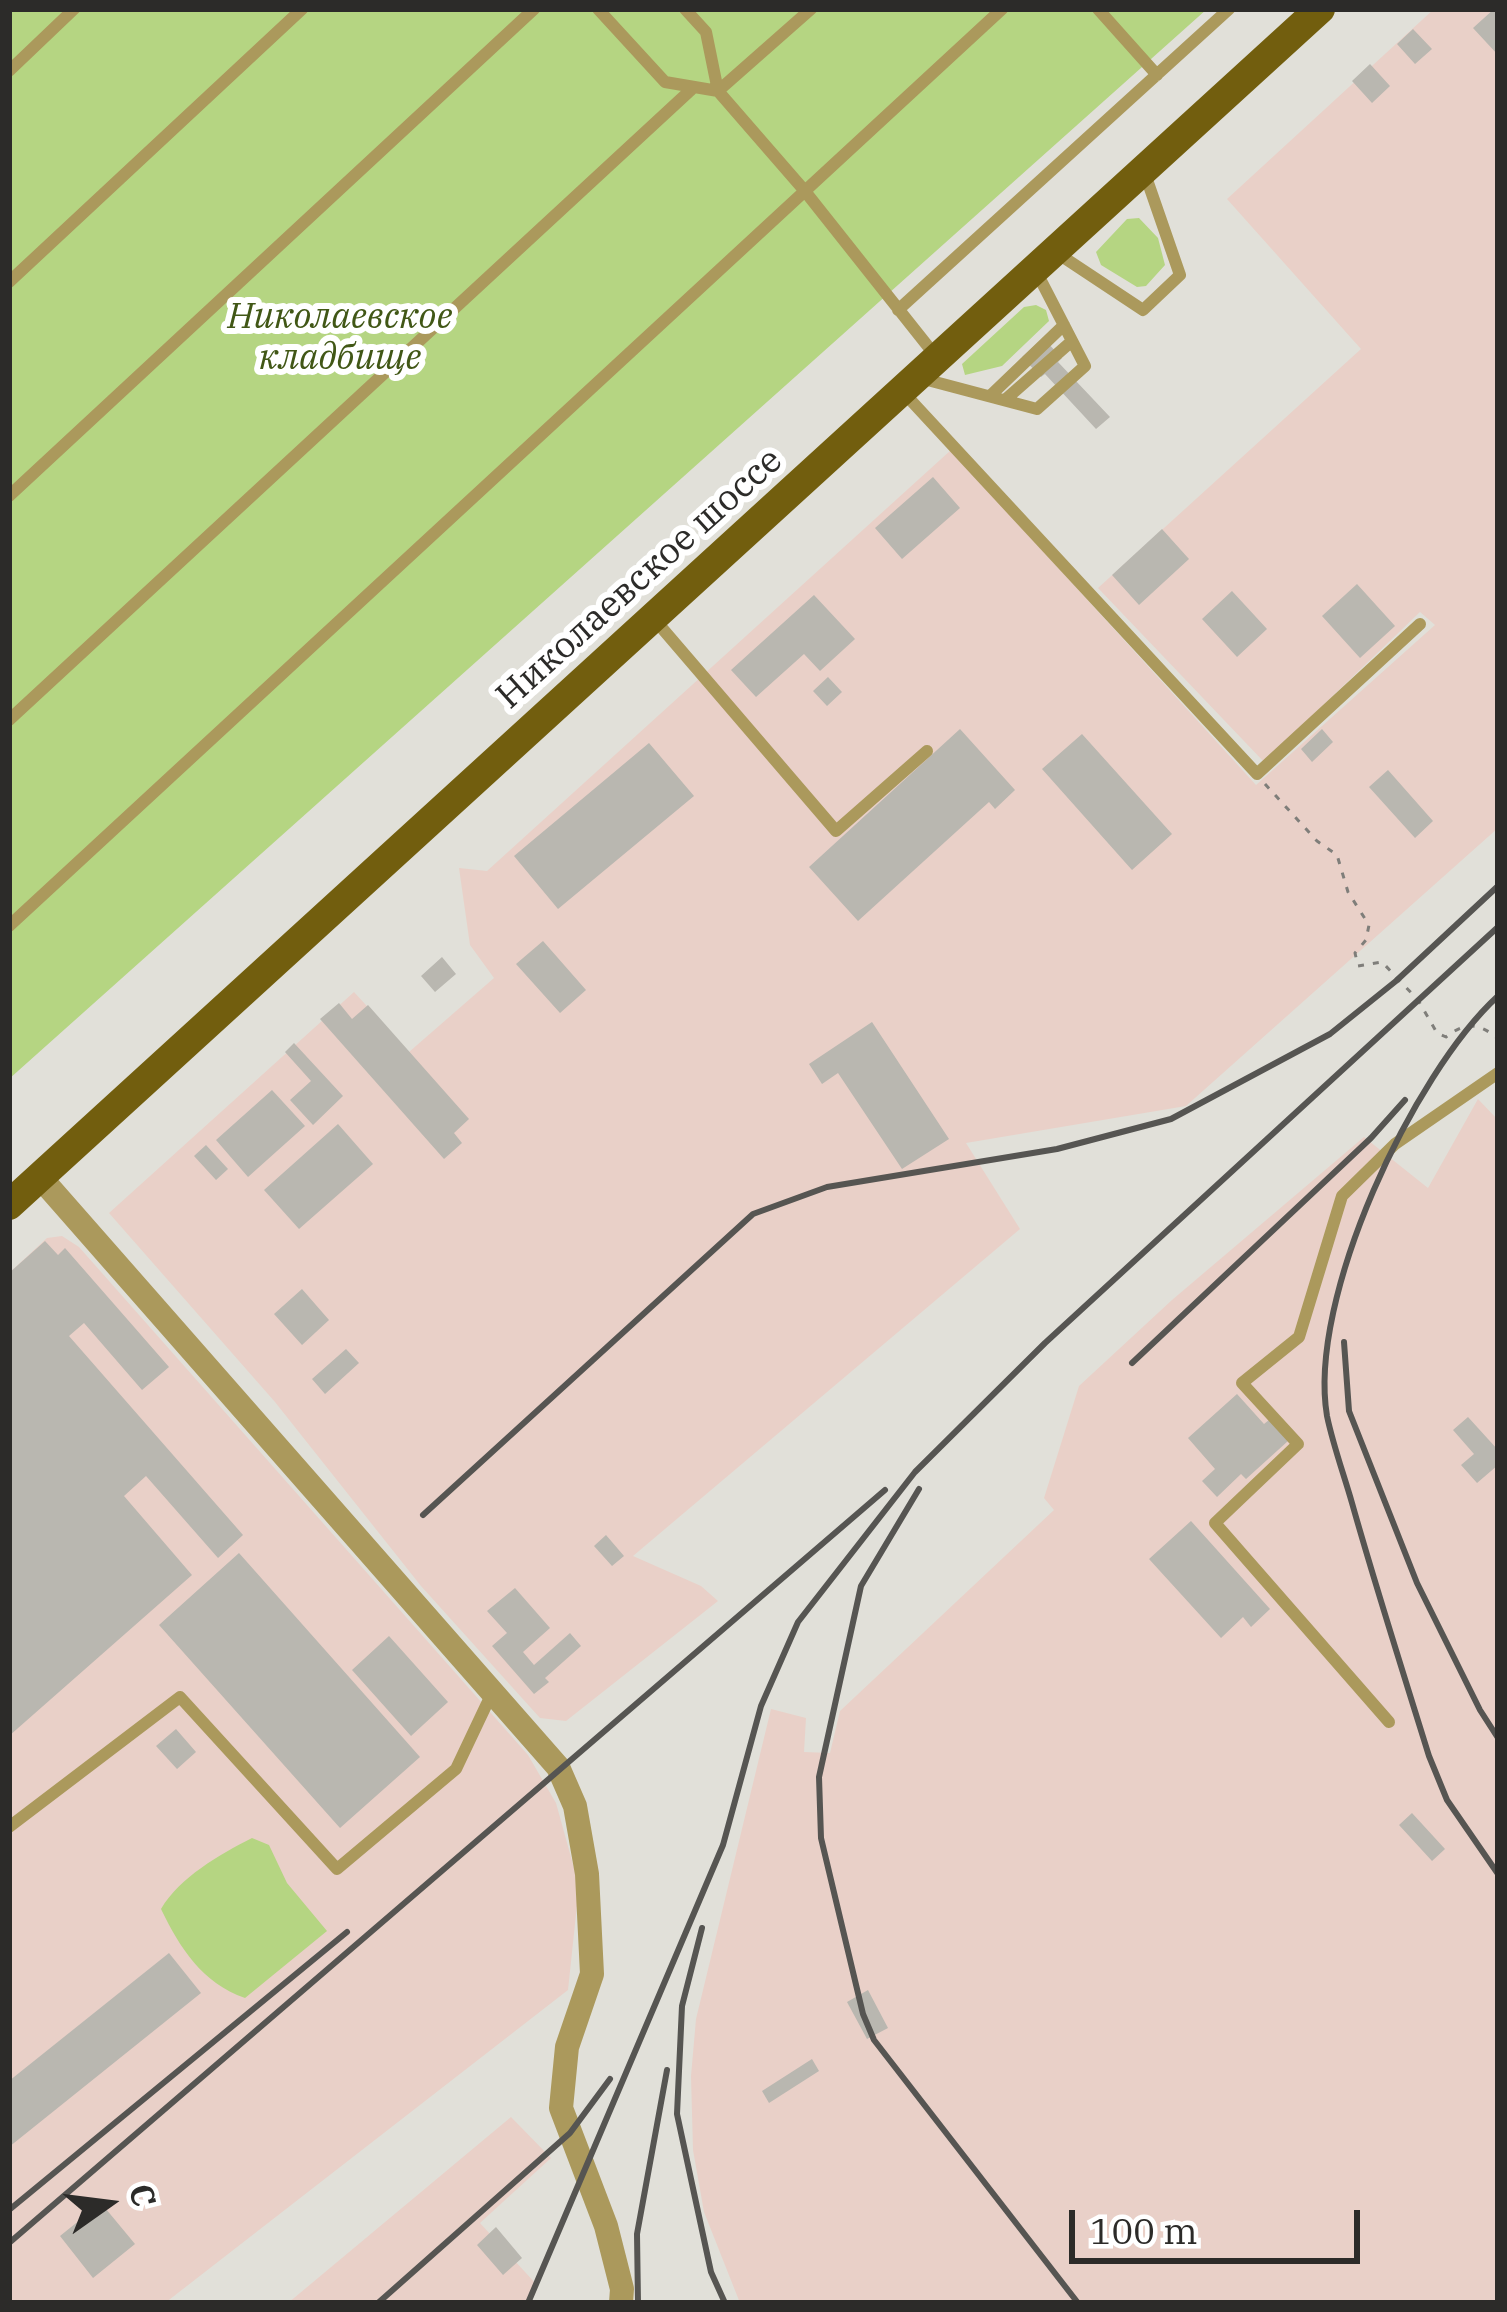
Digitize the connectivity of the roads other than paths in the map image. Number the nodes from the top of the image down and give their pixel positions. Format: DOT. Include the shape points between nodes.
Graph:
graph roads {
  1 [pos="74,9"];
  2 [pos="302,9"];
  3 [pos="534,9"];
  4 [pos="598,9"];
  5 [pos="685,9"];
  6 [pos="811,9"];
  7 [pos="1002,9"];
  8 [pos="1098,9"];
  9 [pos="1229,9"];
  10 [pos="1320,9"];
  11 [pos="9,70"];
  12 [pos="1156,75"];
  13 [pos="694,87"];
  14 [pos="718,91"];
  15 [pos="1144,171"];
  16 [pos="804,190"];
  17 [pos="1046,261"];
  18 [pos="9,282"];
  19 [pos="898,310"];
  20 [pos="1064,325"];
  21 [pos="1072,340"];
  22 [pos="920,376"];
  23 [pos="991,395"];
  24 [pos="1006,400"];
  25 [pos="9,496"];
  26 [pos="654,620"];
  27 [pos="1420,624"];
  28 [pos="9,720"];
  29 [pos="927,751"];
  30 [pos="9,926"];
  31 [pos="1498,1073"];
  32 [pos="39,1176"];
  33 [pos="9,1205"];
  34 [pos="493,1692"];
  35 [pos="1389,1722"];
  36 [pos="9,1827"];
  37 [pos="622,2303"];
  1 -- 11 [label="lane"];
  2 -- 18 [label="lane"];
  3 -- 25 [label="lane"];
  4 -- 13 [label="lane" via="665,82"];
  5 -- 14 [label="lane" via="706,32"];
  6 -- 14 [label="lane"];
  7 -- 16 [label="lane"];
  8 -- 12 [label="lane"];
  9 -- 12 [label="lane"];
  10 -- 15 [label="main road, Николаевское шоссе"];
  12 -- 19 [label="lane"];
  13 -- 14 [label="lane"];
  13 -- 28 [label="lane"];
  14 -- 16 [label="lane"];
  15 -- 17 [label="main road, Николаевское шоссе"];
  15 -- 17 [label="lane" via="1180,275 1143,310"];
  16 -- 19 [label="lane"];
  16 -- 30 [label="lane"];
  17 -- 20 [label="lane"];
  17 -- 22 [label="main road, Николаевское шоссе"];
  19 -- 22 [label="lane"];
  20 -- 21 [label="lane"];
  20 -- 23 [label="lane"];
  21 -- 24 [label="lane"];
  21 -- 24 [label="lane" via="1084,366 1069,380 1037,409"];
  22 -- 23 [label="lane"];
  22 -- 26 [label="main road, Николаевское шоссе"];
  22 -- 27 [label="lane" via="1257,774"];
  23 -- 24 [label="lane"];
  26 -- 29 [label="lane" via="836,831"];
  26 -- 32 [label="main road, Николаевское шоссе"];
  31 -- 35 [label="lane" via="1395,1144 1342,1196 1299,1337 1242,1383 1298,1444 1215,1523"];
  32 -- 33 [label="main road, Николаевское шоссе"];
  32 -- 34 [label="street"];
  34 -- 36 [label="lane" via="456,1769 338,1869 180,1696"];
  34 -- 37 [label="street" via="558,1767 575,1806 592,1974 567,2047 561,2108 606,2226"];
}
